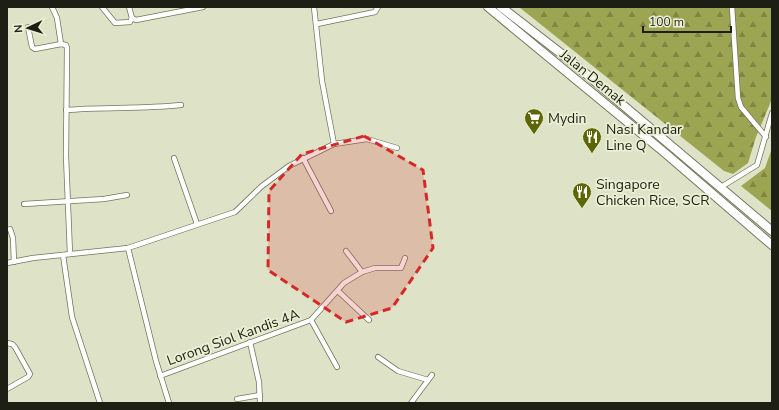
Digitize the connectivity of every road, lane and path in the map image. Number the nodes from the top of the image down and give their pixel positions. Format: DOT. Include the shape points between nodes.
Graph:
graph roads {
  1 [pos="52,7"];
  2 [pos="102,7"];
  3 [pos="129,7"];
  4 [pos="204,7"];
  5 [pos="314,7"];
  6 [pos="378,7"];
  7 [pos="488,7"];
  8 [pos="502,7"];
  9 [pos="732,7"];
  10 [pos="132,18"];
  11 [pos="317,24"];
  12 [pos="28,28"];
  13 [pos="61,44"];
  14 [pos="181,105"];
  15 [pos="66,110"];
  16 [pos="772,113"];
  17 [pos="766,137"];
  18 [pos="334,144"];
  19 [pos="397,148"];
  20 [pos="174,158"];
  21 [pos="303,158"];
  22 [pos="721,187"];
  23 [pos="127,195"];
  24 [pos="68,202"];
  25 [pos="24,204"];
  26 [pos="331,211"];
  27 [pos="197,224"];
  28 [pos="10,229"];
  29 [pos="772,231"];
  30 [pos="772,245"];
  31 [pos="128,248"];
  32 [pos="346,251"];
  33 [pos="70,254"];
  34 [pos="64,255"];
  35 [pos="405,258"];
  36 [pos="14,262"];
  37 [pos="7,263"];
  38 [pos="362,272"];
  39 [pos="338,291"];
  40 [pos="311,320"];
  41 [pos="369,320"];
  42 [pos="250,342"];
  43 [pos="7,343"];
  44 [pos="378,358"];
  45 [pos="337,367"];
  46 [pos="432,375"];
  47 [pos="160,376"];
  48 [pos="428,380"];
  49 [pos="7,389"];
  50 [pos="260,395"];
  51 [pos="237,399"];
  52 [pos="100,403"];
  53 [pos="169,403"];
  54 [pos="260,403"];
  55 [pos="411,403"];
  1 -- 13 [label="street" via="57,18"];
  2 -- 10 [label="street" via="115,23 125,24"];
  3 -- 10 [label="street"];
  4 -- 10 [label="street" via="136,20"];
  5 -- 11 [label="street"];
  6 -- 11 [label="street" via="375,12"];
  7 -- 30 [label="highway, Jalan Demak"];
  8 -- 22 [label="highway, Jalan Demak"];
  9 -- 17 [label="street" via="738,98 741,107"];
  11 -- 18 [label="street" via="322,81"];
  12 -- 13 [label="street" via="32,47 35,49"];
  13 -- 15 [label="street" via="67,48"];
  14 -- 15 [label="street" via="139,109 122,106"];
  15 -- 24 [label="street"];
  16 -- 17 [label="street"];
  17 -- 22 [label="street" via="757,165"];
  18 -- 19 [label="street" via="366,139"];
  18 -- 21 [label="street"];
  20 -- 27 [label="street"];
  21 -- 26 [label="street"];
  21 -- 27 [label="street" via="262,186 234,212"];
  22 -- 29 [label="highway, Jalan Demak"];
  23 -- 24 [label="street"];
  24 -- 25 [label="street"];
  24 -- 33 [label="street"];
  27 -- 31 [label="street"];
  28 -- 36 [label="street"];
  31 -- 33 [label="street"];
  31 -- 47 [label="street"];
  32 -- 38 [label="street"];
  33 -- 34 [label="street"];
  34 -- 36 [label="street"];
  34 -- 52 [label="street" via="72,317"];
  35 -- 38 [label="street, Lorong Siol Kandis 4A" via="399,269 375,268"];
  36 -- 37 [label="street"];
  38 -- 39 [label="street, Lorong Siol Kandis 4A" via="344,283"];
  39 -- 40 [label="street, Lorong Siol Kandis 4A"];
  39 -- 41 [label="street"];
  40 -- 42 [label="street, Lorong Siol Kandis 4A"];
  40 -- 45 [label="street"];
  42 -- 47 [label="street, Lorong Siol Kandis 4A"];
  42 -- 50 [label="street"];
  43 -- 49 [label="street" via="15,347 30,374"];
  44 -- 48 [label="street" via="398,371"];
  46 -- 48 [label="street"];
  47 -- 53 [label="street"];
  48 -- 55 [label="street"];
  50 -- 51 [label="street"];
  50 -- 54 [label="street"];
}
